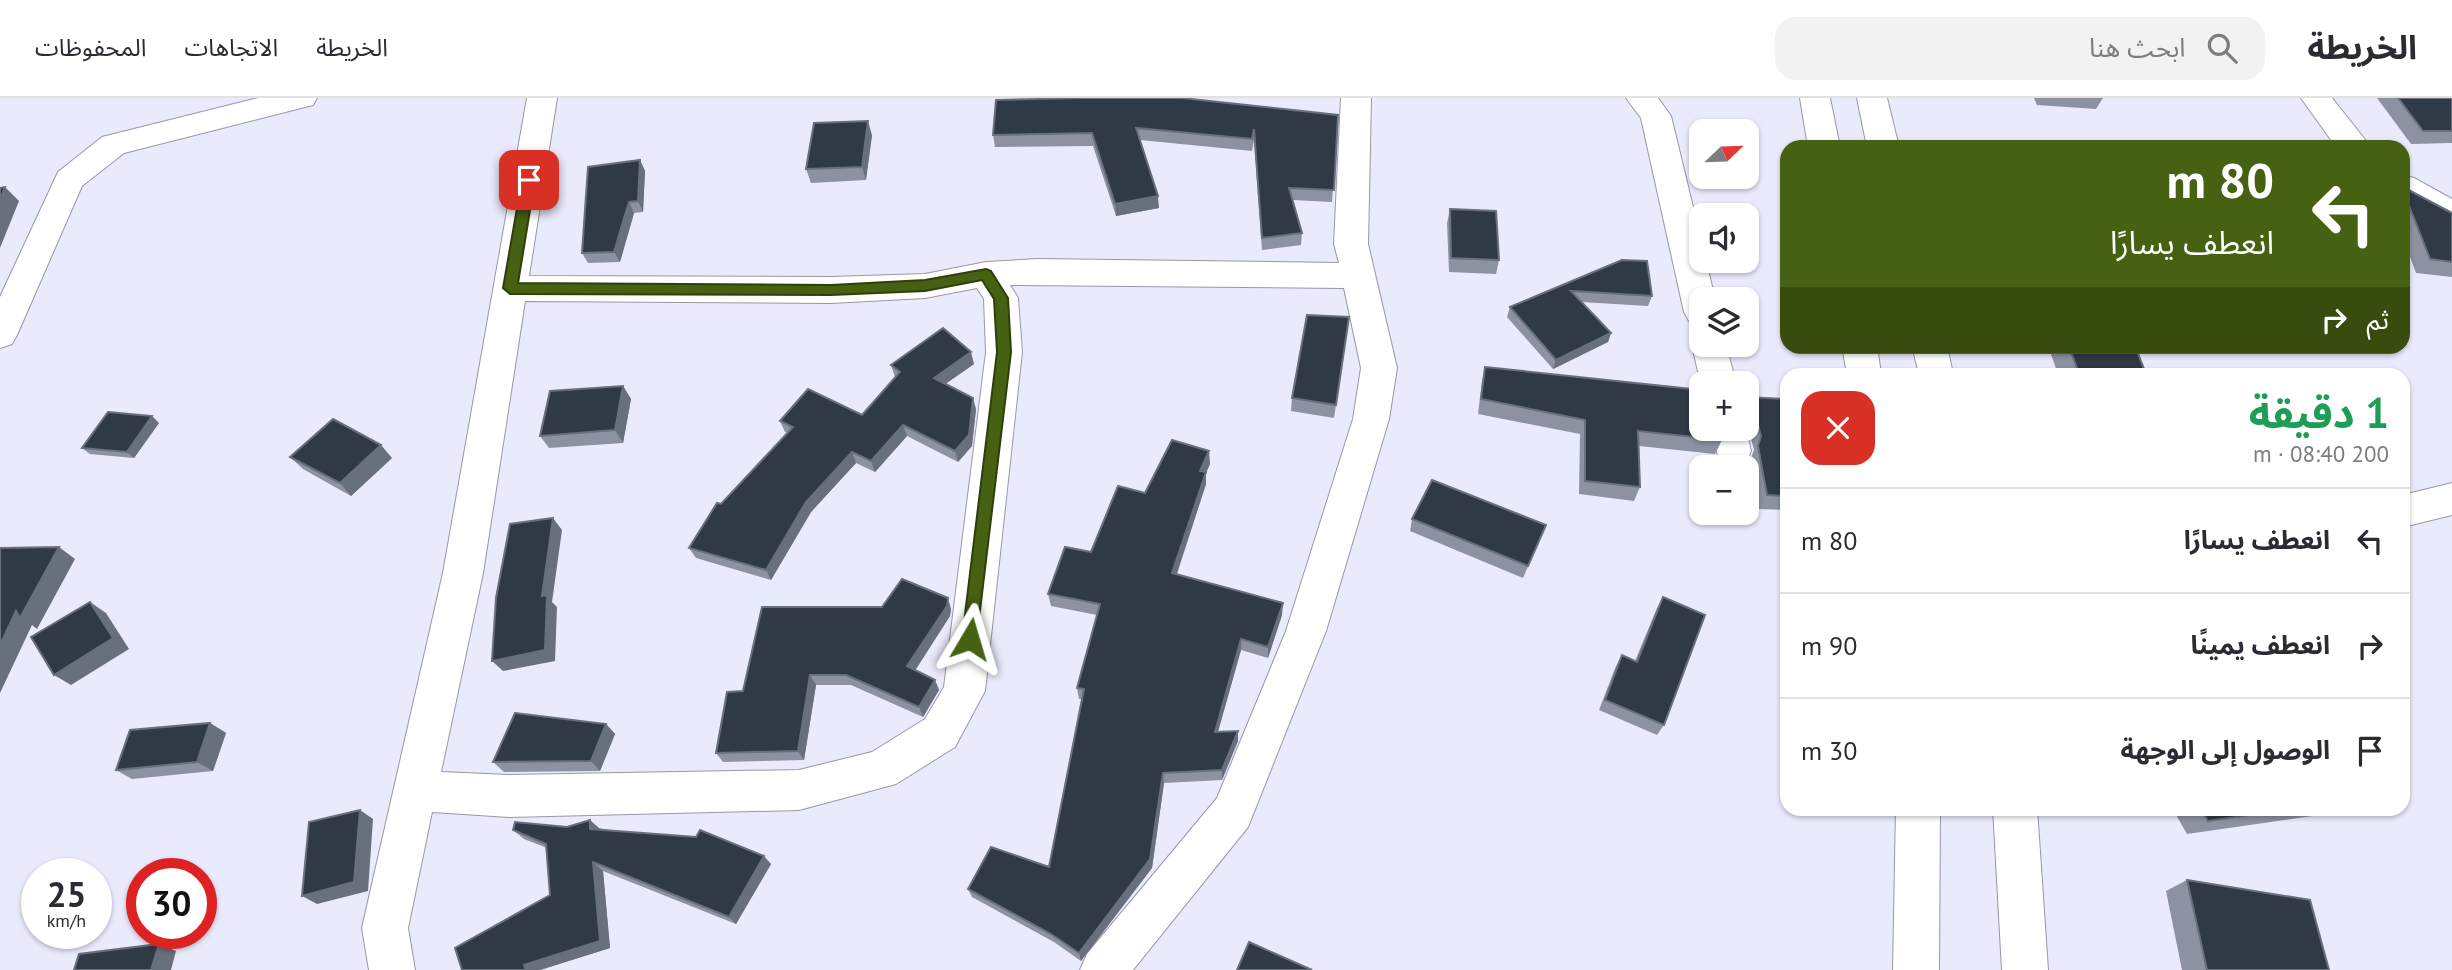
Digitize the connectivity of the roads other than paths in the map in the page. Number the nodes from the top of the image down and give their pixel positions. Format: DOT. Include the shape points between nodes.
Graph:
graph roads {
  1 [pos="302,98"];
  2 [pos="542,98"];
  3 [pos="1356,98"];
  4 [pos="1640,98"];
  5 [pos="1815,98"];
  6 [pos="1872,98"];
  7 [pos="2316,98"];
  8 [pos="1823,140"];
  9 [pos="1881,140"];
  10 [pos="2347,140"];
  11 [pos="2410,190"];
  12 [pos="2452,214"];
  13 [pos="986,274"];
  14 [pos="1357,276"];
  15 [pos="1695,287"];
  16 [pos="510,288"];
  17 [pos="1,328"];
  18 [pos="2452,499"];
  19 [pos="2410,509"];
  20 [pos="415,792"];
  21 [pos="1918,816"];
  22 [pos="2015,816"];
  23 [pos="392,970"];
  24 [pos="1103,970"];
  25 [pos="1916,970"];
  26 [pos="2025,970"];
  1 -- 17 [label="main road" via="113,145 69,180"];
  2 -- 16 [label="main road"];
  3 -- 14 [label="main road" via="1352,244"];
  4 -- 15 [label="main road" via="1656,116"];
  5 -- 8 [label="main road"];
  6 -- 9 [label="main road"];
  7 -- 10 [label="main road"];
  11 -- 12 [label="main road"];
  13 -- 14 [label="main road"];
  13 -- 16 [label="main road" via="925,286 831,290"];
  13 -- 20 [label="main road" via="1001,298 1004,352 964,691 940,733 881,770 799,790 509,796"];
  14 -- 24 [label="main road" via="1379,368 1371,419 1306,631 1233,812"];
  16 -- 20 [label="main road" via="463,573"];
  18 -- 19 [label="main road"];
  20 -- 23 [label="main road" via="386,928"];
  21 -- 25 [label="main road"];
  22 -- 26 [label="main road"];
}
